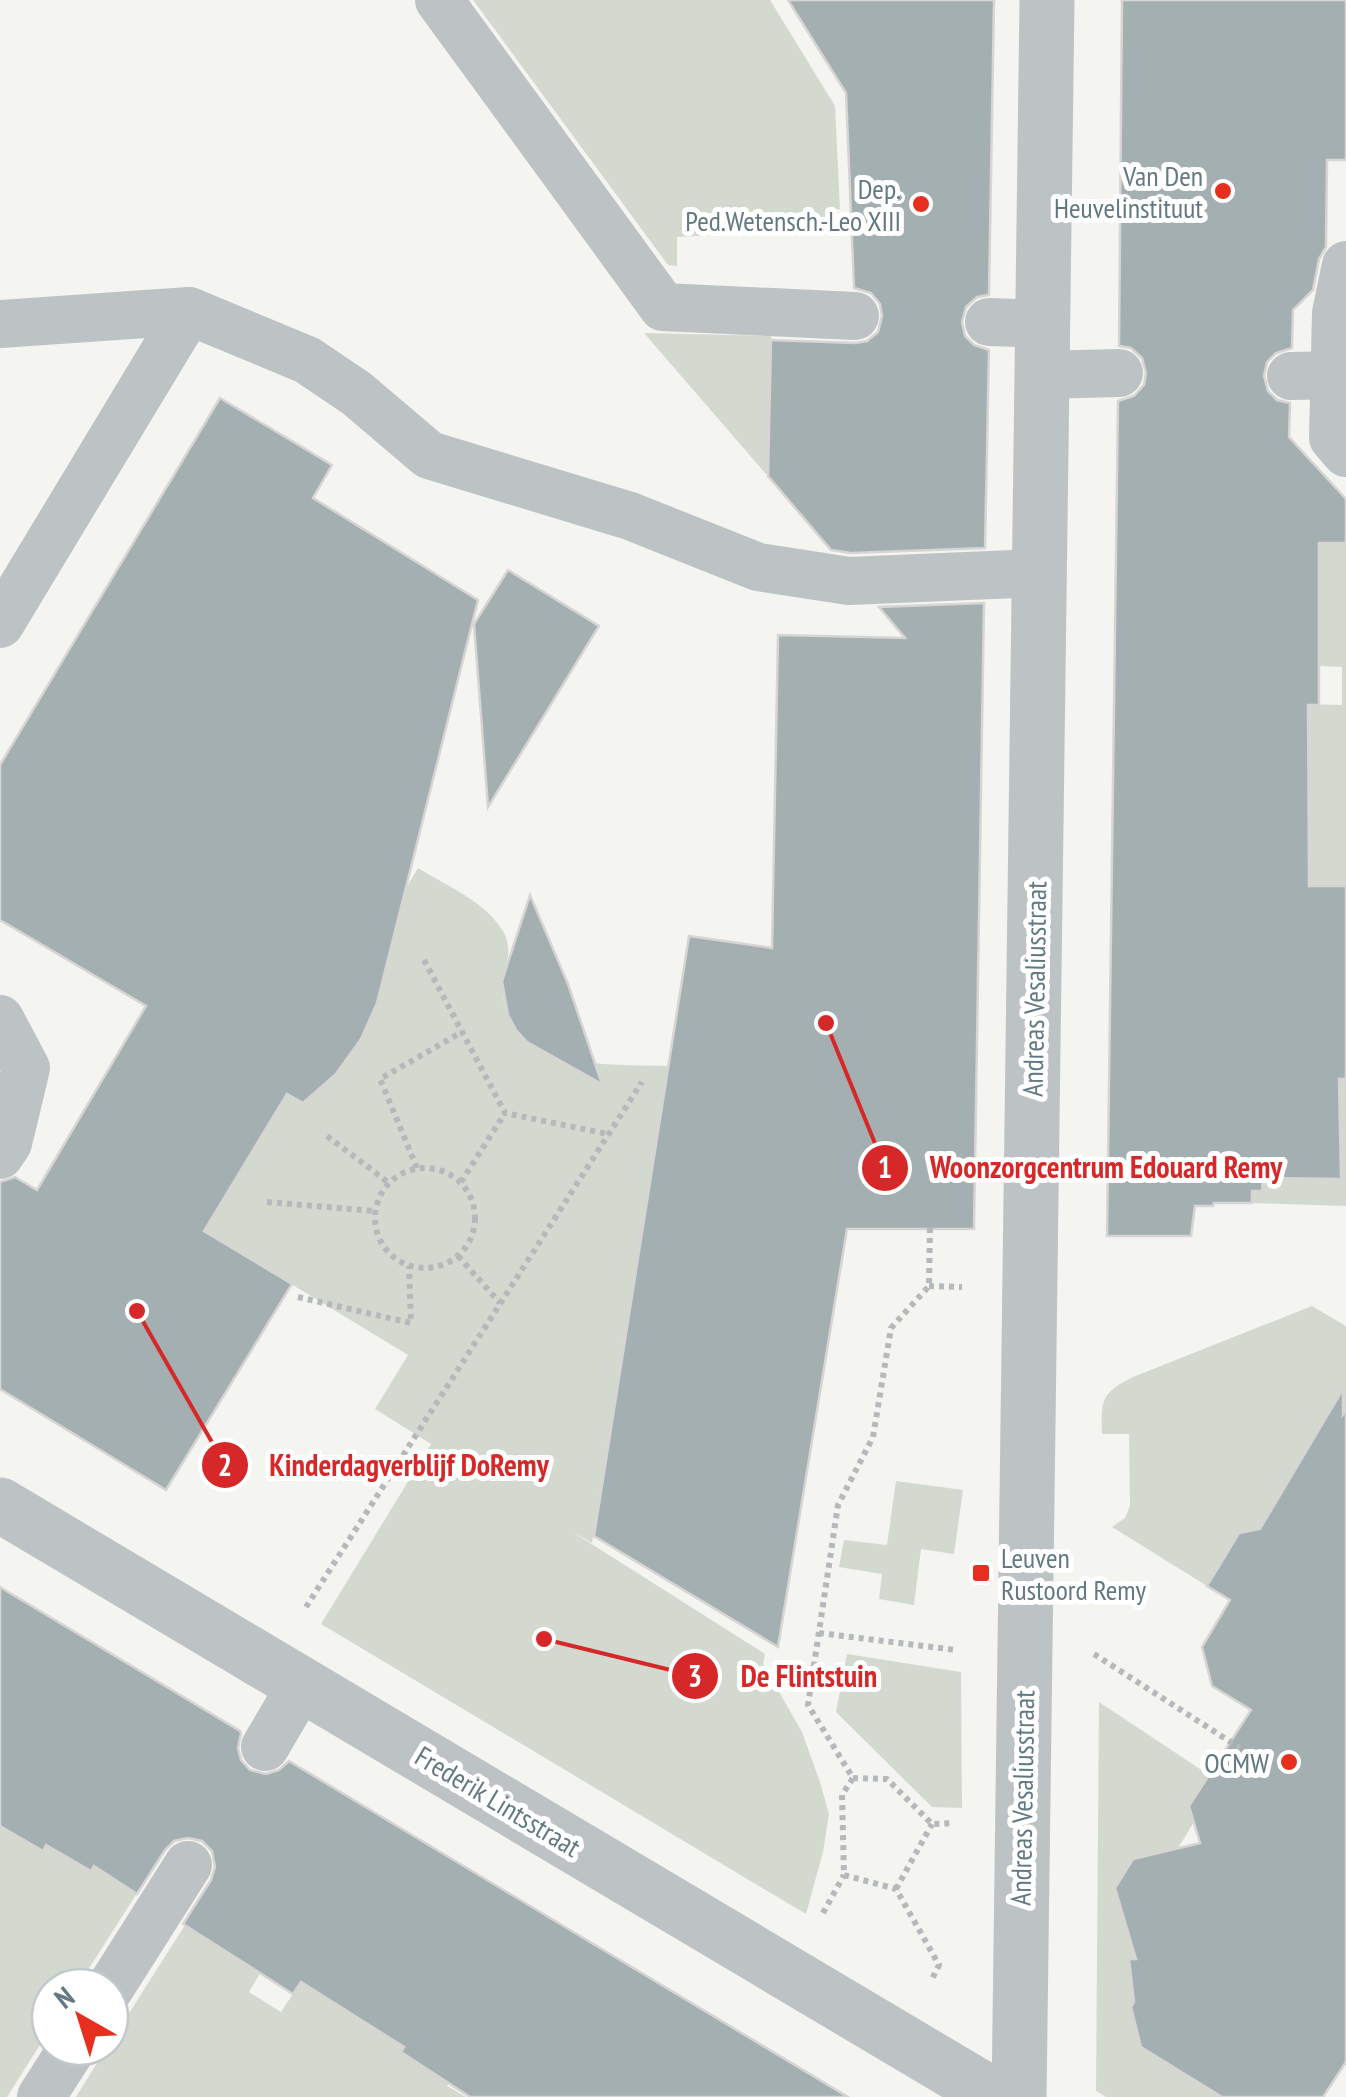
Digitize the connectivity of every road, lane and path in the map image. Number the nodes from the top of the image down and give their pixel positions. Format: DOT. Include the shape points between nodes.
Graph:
graph roads {
  1 [pos="439,0"];
  2 [pos="1047,0"];
  3 [pos="1346,265"];
  4 [pos="189,312"];
  5 [pos="855,316"];
  6 [pos="0,324"];
  7 [pos="1024,340"];
  8 [pos="1118,373"];
  9 [pos="1346,454"];
  10 [pos="1039,573"];
  11 [pos="0,624"];
  12 [pos="424,960"];
  13 [pos="0,1019"];
  14 [pos="462,1032"];
  15 [pos="642,1082"];
  16 [pos="505,1114"];
  17 [pos="608,1134"];
  18 [pos="327,1136"];
  19 [pos="0,1155"];
  20 [pos="417,1168"];
  21 [pos="461,1182"];
  22 [pos="388,1183"];
  23 [pos="266,1202"];
  24 [pos="374,1210"];
  25 [pos="930,1228"];
  26 [pos="458,1256"];
  27 [pos="409,1266"];
  28 [pos="298,1298"];
  29 [pos="500,1303"];
  30 [pos="0,1505"];
  31 [pos="819,1634"];
  32 [pos="1093,1654"];
  33 [pos="1024,1658"];
  34 [pos="285,1674"];
  35 [pos="265,1747"];
  36 [pos="1240,1748"];
  37 [pos="853,1778"];
  38 [pos="1022,1821"];
  39 [pos="932,1824"];
  40 [pos="188,1866"];
  41 [pos="896,1890"];
  42 [pos="123,1967"];
  43 [pos="899,2040"];
  44 [pos="60,2067"];
  45 [pos="41,2097"];
  46 [pos="996,2097"];
  47 [pos="1019,2097"];
  1 -- 5 [label="lane" via="663,307"];
  2 -- 7 [label="street, Andreas Vesaliusstraat"];
  3 -- 9 [label="lane" via="1313,376 1333,438"];
  4 -- 6 [label="lane"];
  4 -- 10 [label="lane" via="307,360 429,455 630,516 758,566 850,580"];
  4 -- 11 [label="lane"];
  7 -- 8 [label="lane"];
  7 -- 10 [label="street, Andreas Vesaliusstraat"];
  10 -- 33 [label="street, Andreas Vesaliusstraat"];
  12 -- 14 [label="path"];
  13 -- 19 [label="lane" via="26,1068"];
  14 -- 16 [label="path"];
  14 -- 20 [label="path" via="380,1078"];
  15 -- 17 [label="path"];
  16 -- 17 [label="path"];
  16 -- 21 [label="path"];
  17 -- 29 [label="path"];
  18 -- 22 [label="path"];
  20 -- 21 [label="path"];
  20 -- 22 [label="path"];
  21 -- 26 [label="path" via="475,1210 475,1227"];
  22 -- 24 [label="path"];
  23 -- 24 [label="path"];
  24 -- 27 [label="path" via="382,1244"];
  25 -- 31 [label="path" via="928,1286 891,1328 873,1437 838,1505"];
  26 -- 27 [label="path" via="426,1269"];
  26 -- 29 [label="path"];
  27 -- 28 [label="path" via="411,1324"];
  29 -- 34 [label="path"];
  30 -- 34 [label="street, Frederik Lintsstraat"];
  31 -- 33 [label="path"];
  31 -- 37 [label="path" via="808,1705"];
  32 -- 36 [label="path"];
  33 -- 38 [label="street, Andreas Vesaliusstraat"];
  34 -- 35 [label="lane"];
  34 -- 43 [label="street, Frederik Lintsstraat"];
  37 -- 39 [label="path" via="887,1779"];
  37 -- 41 [label="path" via="842,1795 844,1875"];
  38 -- 39 [label="path"];
  38 -- 47 [label="street, Andreas Vesaliusstraat"];
  39 -- 41 [label="path"];
  40 -- 42 [label="lane"];
  41 -- 43 [label="path" via="940,1965"];
  43 -- 46 [label="street, Frederik Lintsstraat"];
  44 -- 45 [label="lane"];
}
